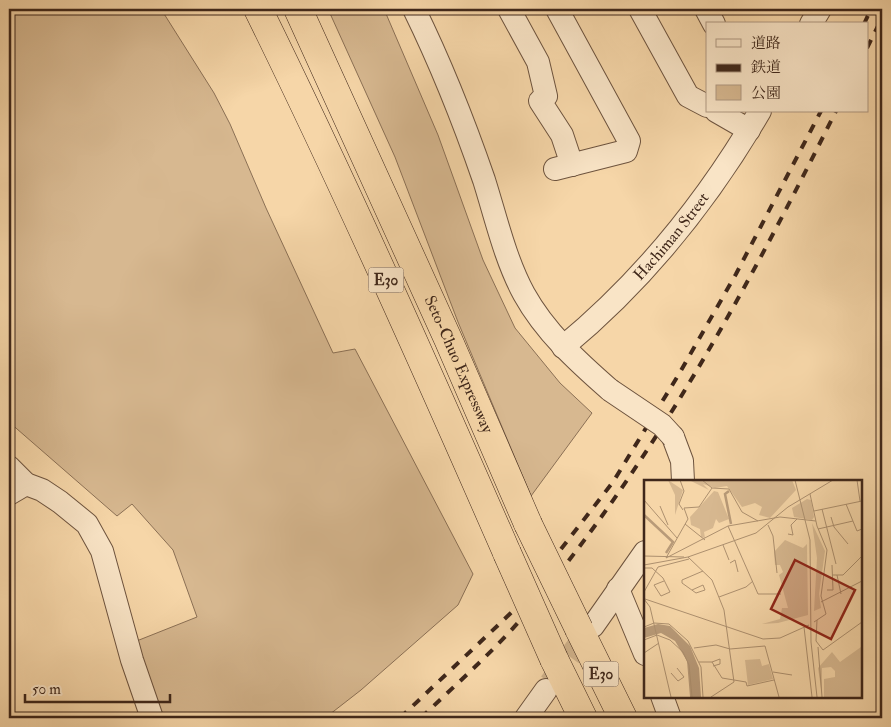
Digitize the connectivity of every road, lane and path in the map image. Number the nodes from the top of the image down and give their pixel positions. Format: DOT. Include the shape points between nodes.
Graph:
graph roads {
  1 [pos="258,9"];
  2 [pos="298,9"];
  3 [pos="414,9"];
  4 [pos="509,9"];
  5 [pos="557,9"];
  6 [pos="640,9"];
  7 [pos="706,9"];
  8 [pos="820,9"];
  9 [pos="713,22"];
  10 [pos="812,22"];
  11 [pos="706,105"];
  12 [pos="720,112"];
  13 [pos="755,121"];
  14 [pos="563,346"];
  15 [pos="9,467"];
  16 [pos="683,480"];
  17 [pos="17,489"];
  18 [pos="644,553"];
  19 [pos="618,589"];
  20 [pos="586,627"];
  21 [pos="644,652"];
  22 [pos="546,690"];
  23 [pos="662,697"];
  24 [pos="152,718"];
  25 [pos="526,718"];
  26 [pos="583,718"];
  27 [pos="623,718"];
  28 [pos="670,718"];
  1 -- 26 [label="highway, Seto-Chuo Expressway / E30, bridge" via="318,131"];
  2 -- 20 [label="highway, Seto-Chuo Expressway / E30, bridge" via="528,524"];
  3 -- 14 [label="street" via="450,87 515,275 533,309"];
  4 -- 5 [label="street" via="538,62 546,96 540,101 562,134 563,167 626,151 629,141"];
  6 -- 11 [label="street" via="688,96"];
  7 -- 9 [label="street"];
  8 -- 10 [label="street"];
  12 -- 13 [label="street"];
  13 -- 14 [label="street, Hachiman Street" via="698,206 664,247 589,326"];
  14 -- 16 [label="street, bridge" via="610,390 662,425 672,436 682,461"];
  15 -- 17 [label="street"];
  17 -- 24 [label="street" via="42,490 87,524 95,537"];
  18 -- 19 [label="street"];
  19 -- 20 [label="street"];
  19 -- 21 [label="street"];
  20 -- 27 [label="highway, Seto-Chuo Expressway / E30"];
  22 -- 25 [label="street"];
  23 -- 28 [label="street"];
}
